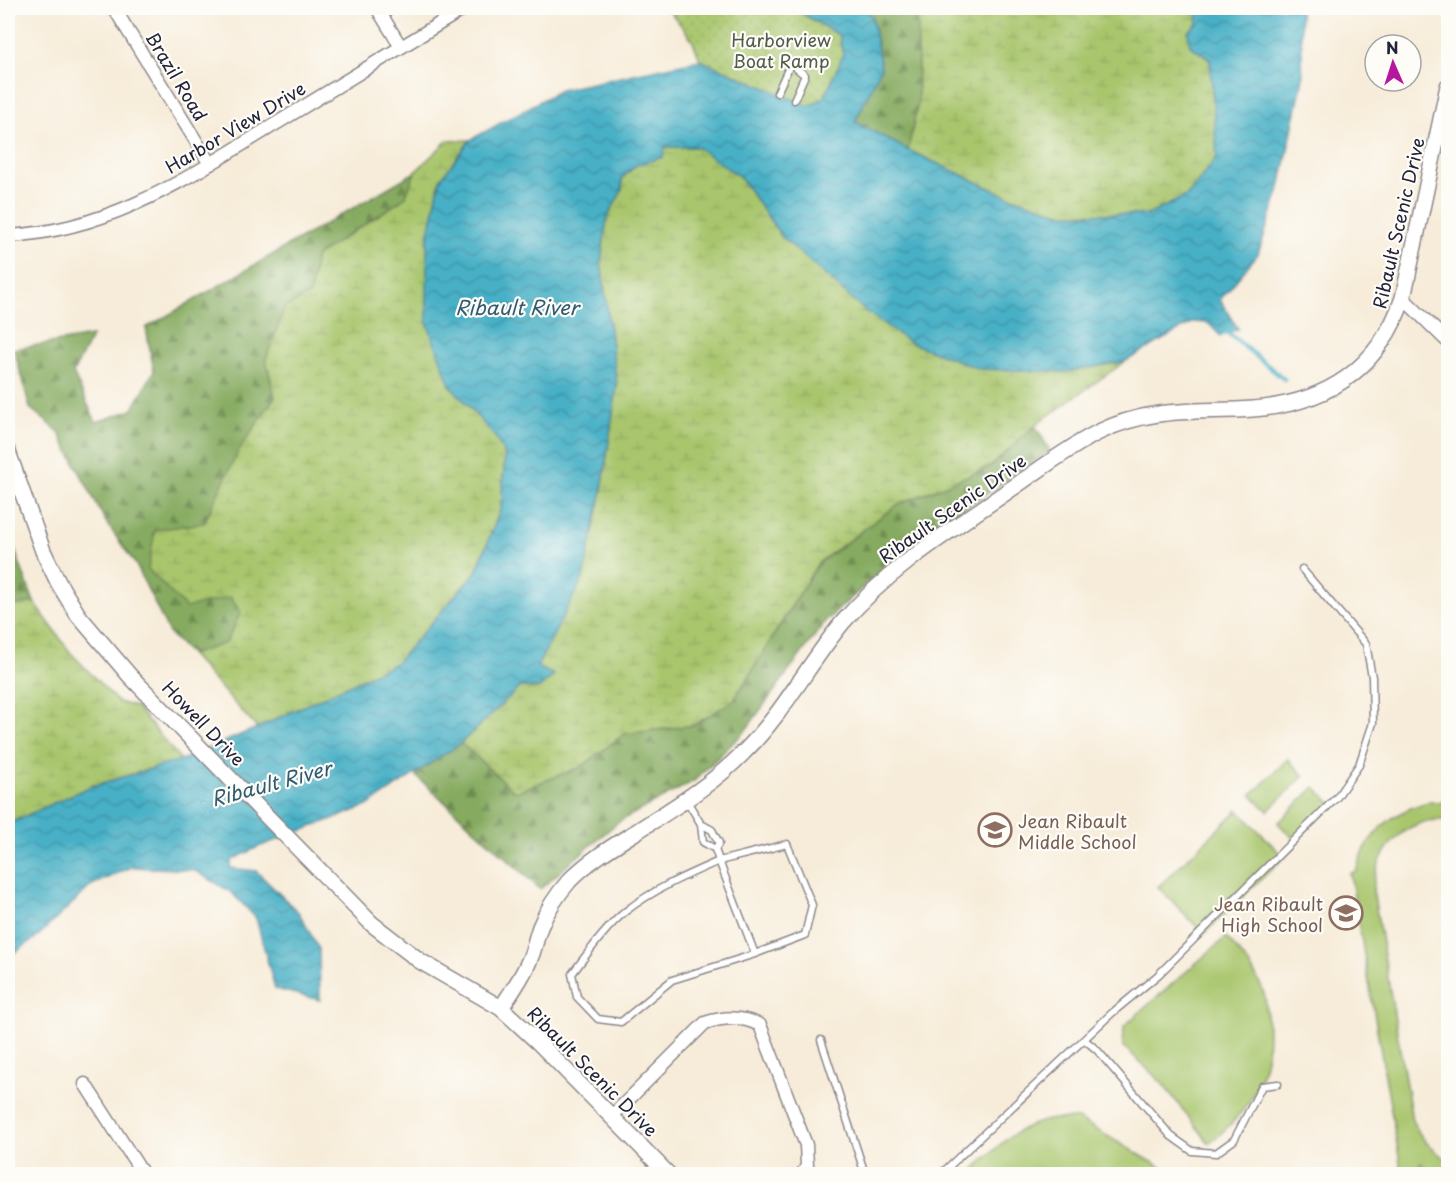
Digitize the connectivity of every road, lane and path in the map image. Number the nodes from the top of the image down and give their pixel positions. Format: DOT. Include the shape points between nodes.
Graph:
graph roads {
  1 [pos="114,8"];
  2 [pos="377,8"];
  3 [pos="465,8"];
  4 [pos="401,47"];
  5 [pos="790,65"];
  6 [pos="797,69"];
  7 [pos="1449,86"];
  8 [pos="777,93"];
  9 [pos="794,100"];
  10 [pos="210,164"];
  11 [pos="8,236"];
  12 [pos="1403,298"];
  13 [pos="1449,342"];
  14 [pos="8,452"];
  15 [pos="1302,569"];
  16 [pos="686,800"];
  17 [pos="701,824"];
  18 [pos="715,849"];
  19 [pos="719,861"];
  20 [pos="755,954"];
  21 [pos="501,1008"];
  22 [pos="821,1040"];
  23 [pos="1085,1040"];
  24 [pos="85,1084"];
  25 [pos="1278,1084"];
  26 [pos="612,1116"];
  27 [pos="143,1174"];
  28 [pos="668,1174"];
  29 [pos="802,1174"];
  30 [pos="865,1174"];
  31 [pos="941,1174"];
  1 -- 10 [label="street, Brazil Road"];
  2 -- 4 [label="street"];
  3 -- 4 [label="street, Harbor View Drive"];
  4 -- 10 [label="street, Harbor View Drive"];
  5 -- 8 [label="lane"];
  6 -- 9 [label="lane" via="805,75"];
  7 -- 12 [label="street, Ribault Scenic Drive"];
  10 -- 11 [label="street, Harbor View Drive" via="156,196 88,223"];
  12 -- 13 [label="street"];
  12 -- 16 [label="street, Ribault Scenic Drive" via="1395,323 1377,350 1342,382 1317,396 1254,409 1163,412 1119,423 1073,448 919,551 842,623 745,752"];
  14 -- 21 [label="street, Howell Drive" via="58,582 78,615 130,676 372,924 420,961"];
  15 -- 23 [label="lane" via="1366,644 1372,677 1373,723 1359,765 1337,797 1279,856 1158,975"];
  16 -- 17 [label="lane"];
  16 -- 21 [label="street, Ribault Scenic Drive" via="598,856 571,879 554,900 530,960"];
  17 -- 18 [label="lane" via="703,842"];
  17 -- 18 [label="lane" via="712,830 719,843"];
  18 -- 19 [label="lane"];
  19 -- 20 [label="lane"];
  19 -- 20 [label="lane" via="787,844 812,905 805,935"];
  19 -- 20 [label="lane" via="672,882 626,912 572,974 577,996 598,1019 621,1023 672,980"];
  21 -- 26 [label="street, Ribault Scenic Drive"];
  22 -- 30 [label="lane"];
  23 -- 25 [label="lane" via="1171,1136 1192,1151 1216,1153 1234,1140 1262,1086"];
  23 -- 31 [label="lane"];
  24 -- 27 [label="street"];
  26 -- 28 [label="street, Ribault Scenic Drive"];
  26 -- 29 [label="street" via="705,1023 727,1018 751,1020 760,1024 806,1145 807,1166"];
}
